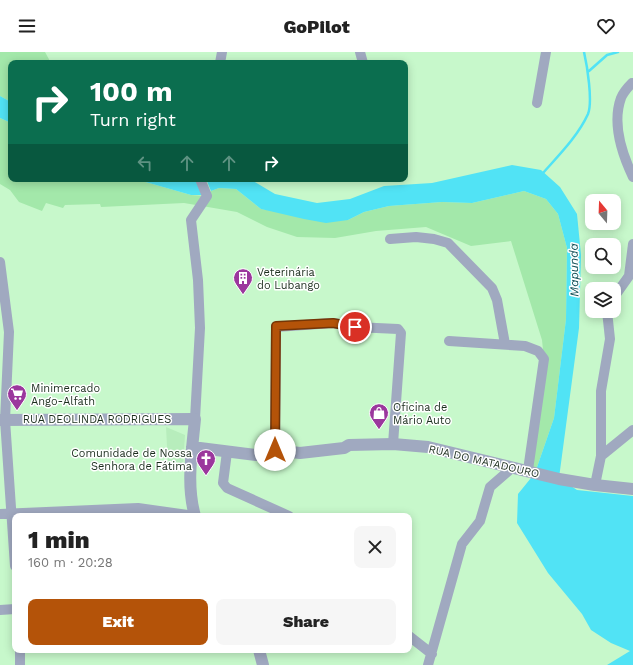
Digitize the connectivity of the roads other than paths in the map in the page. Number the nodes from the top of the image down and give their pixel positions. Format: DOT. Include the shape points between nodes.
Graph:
graph roads {
  1 [pos="546,52"];
  2 [pos="632,83"];
  3 [pos="537,103"];
  4 [pos="633,177"];
  5 [pos="201,182"];
  6 [pos="390,239"];
  7 [pos="633,244"];
  8 [pos="0,262"];
  9 [pos="621,287"];
  10 [pos="608,318"];
  11 [pos="4,337"];
  12 [pos="449,341"];
  13 [pos="505,344"];
  14 [pos="195,419"];
  15 [pos="3,420"];
  16 [pos="633,430"];
  17 [pos="393,444"];
  18 [pos="192,447"];
  19 [pos="275,450"];
  20 [pos="227,452"];
  21 [pos="601,456"];
  22 [pos="514,467"];
  23 [pos="532,472"];
  24 [pos="595,485"];
  25 [pos="633,489"];
  26 [pos="11,513"];
  27 [pos="174,513"];
  28 [pos="194,513"];
  29 [pos="282,513"];
  30 [pos="0,514"];
  31 [pos="12,526"];
  32 [pos="12,609"];
  33 [pos="0,610"];
  34 [pos="412,638"];
  35 [pos="20,653"];
  36 [pos="260,653"];
  37 [pos="432,654"];
  38 [pos="20,665"];
  39 [pos="263,665"];
  40 [pos="428,665"];
  1 -- 3 [label="street"];
  2 -- 4 [label="street" via="621,97 618,112 625,161"];
  5 -- 14 [label="street" via="207,196 191,220 200,328"];
  6 -- 13 [label="street" via="434,238 448,243 492,288 497,300"];
  7 -- 9 [label="street" via="629,276"];
  8 -- 11 [label="street"];
  10 -- 21 [label="street" via="610,339 602,390"];
  11 -- 15 [label="street"];
  12 -- 13 [label="street"];
  13 -- 23 [label="street" via="526,346 538,352 544,359"];
  14 -- 15 [label="street, RUA DEOLINDA RODRIGUES"];
  14 -- 18 [label="street"];
  15 -- 26 [label="street"];
  16 -- 21 [label="street"];
  17 -- 19 [label="street, RUA DO MATADOURO" via="349,445 344,448 300,453"];
  17 -- 19 [label="street" via="402,333 398,328 355,327 333,323 298,324 276,326"];
  17 -- 22 [label="street, RUA DO MATADOURO" via="428,447"];
  18 -- 20 [label="street, RUA DO MATADOURO"];
  18 -- 28 [label="street" via="190,498"];
  19 -- 20 [label="street, RUA DO MATADOURO" via="256,455"];
  20 -- 29 [label="street" via="223,484"];
  21 -- 24 [label="street"];
  22 -- 23 [label="street, RUA DO MATADOURO"];
  22 -- 37 [label="street" via="490,488 480,521 462,544"];
  23 -- 24 [label="street, RUA DO MATADOURO"];
  24 -- 25 [label="street, RUA DO MATADOURO"];
  26 -- 27 [label="street" via="138,508"];
  26 -- 30 [label="street"];
  26 -- 31 [label="street"];
  32 -- 33 [label="street"];
  34 -- 37 [label="street"];
  35 -- 38 [label="street"];
  36 -- 39 [label="street"];
  37 -- 40 [label="street"];
}
